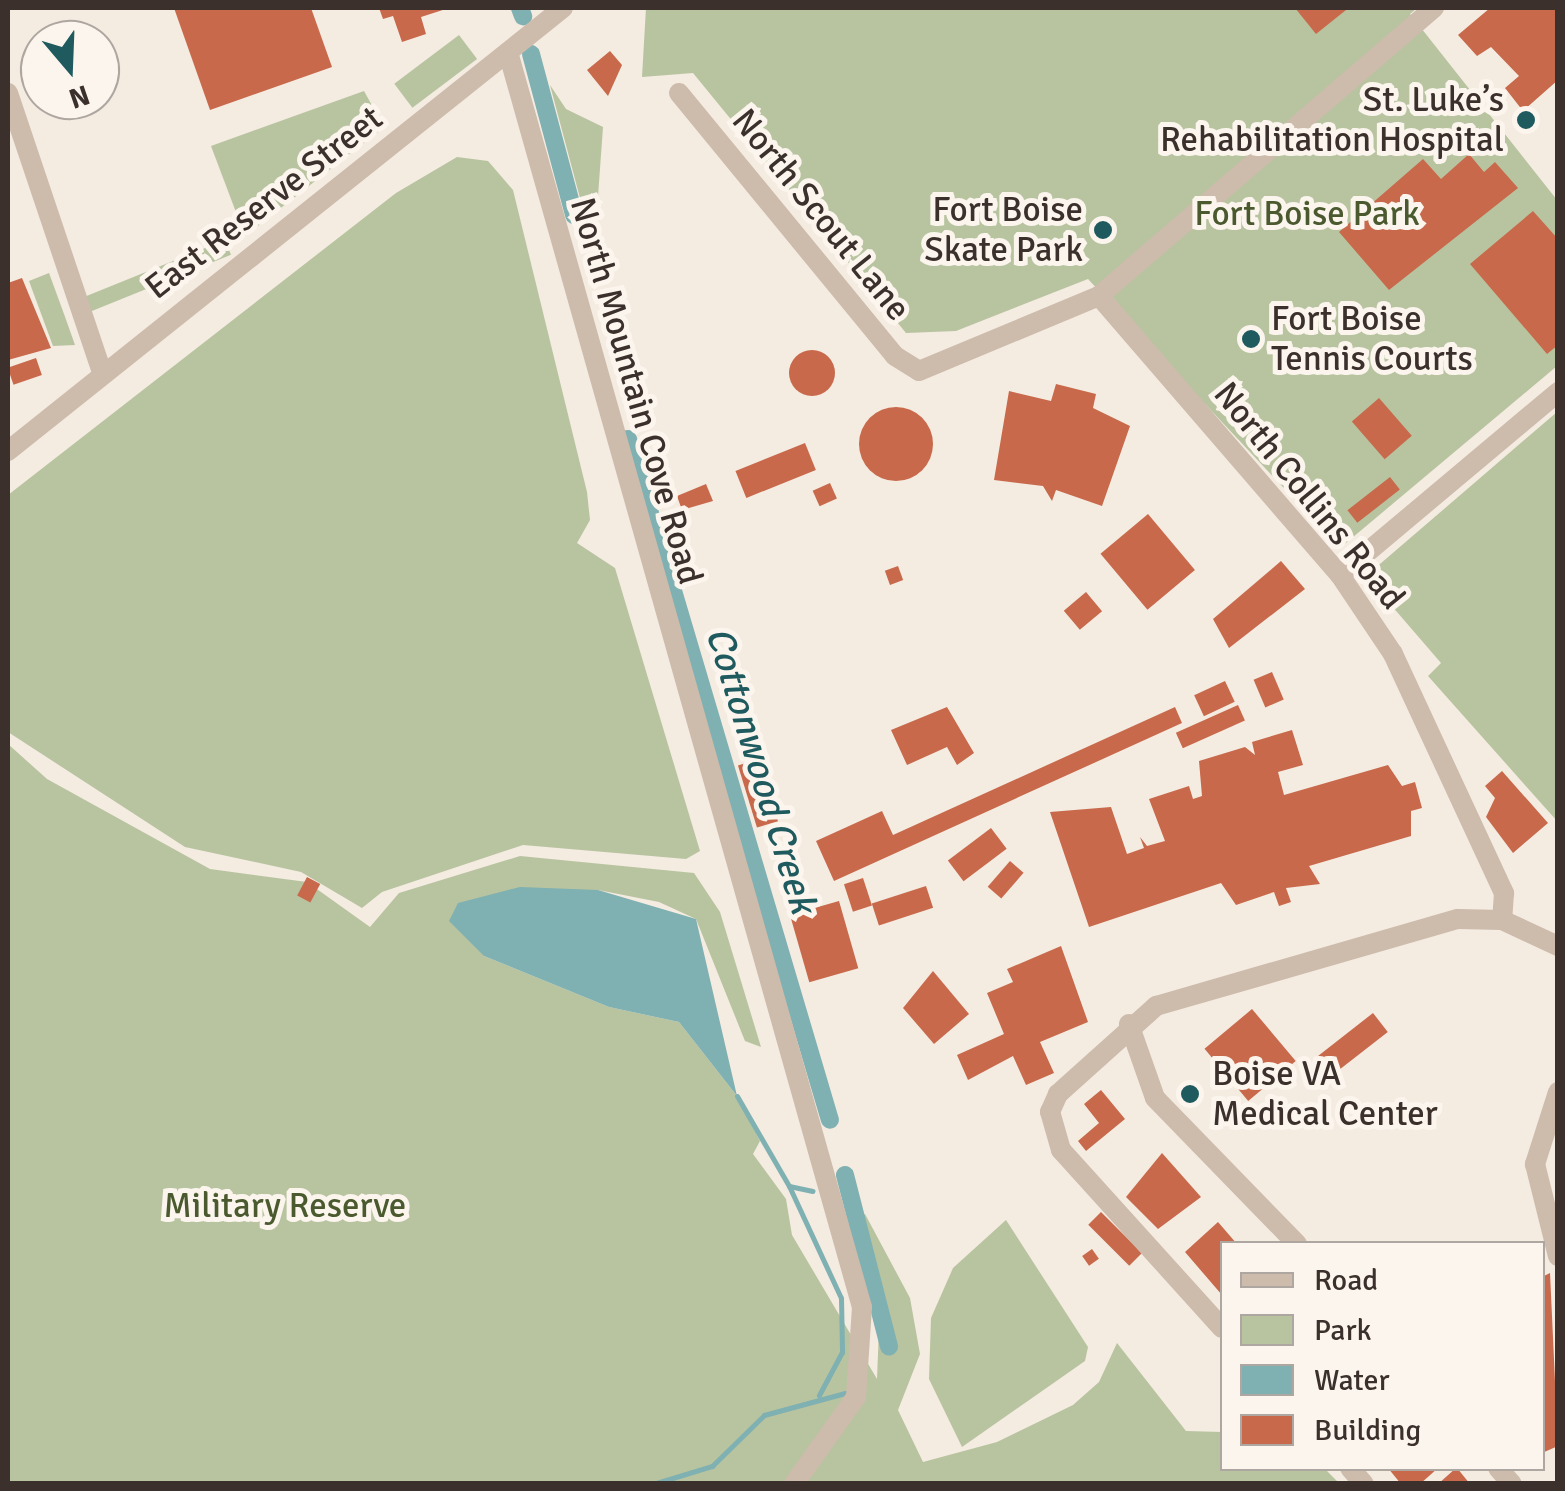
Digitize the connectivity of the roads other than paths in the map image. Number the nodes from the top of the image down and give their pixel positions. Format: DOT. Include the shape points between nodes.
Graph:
graph roads {
  1 [pos="563,8"];
  2 [pos="1434,8"];
  3 [pos="508,52"];
  4 [pos="8,92"];
  5 [pos="680,93"];
  6 [pos="1099,296"];
  7 [pos="102,373"];
  8 [pos="1558,392"];
  9 [pos="8,450"];
  10 [pos="1340,575"];
  11 [pos="1502,920"];
  12 [pos="1558,946"];
  13 [pos="1129,1024"];
  14 [pos="1558,1092"];
  15 [pos="1295,1241"];
  16 [pos="1558,1256"];
  17 [pos="1220,1326"];
  18 [pos="794,1484"];
  1 -- 3 [label="street, East Reserve Street"];
  2 -- 6 [label="street"];
  3 -- 7 [label="street, East Reserve Street"];
  3 -- 18 [label="street, North Mountain Cove Road" via="862,1306 856,1397"];
  4 -- 7 [label="street"];
  5 -- 6 [label="street, North Scout Lane" via="895,356 919,371"];
  6 -- 10 [label="street, North Collins Road"];
  7 -- 9 [label="street, East Reserve Street"];
  8 -- 10 [label="street"];
  10 -- 11 [label="street, North Collins Road" via="1394,654 1504,894"];
  11 -- 12 [label="street"];
  11 -- 13 [label="street" via="1440,923 1156,1006"];
  13 -- 15 [label="street" via="1156,1098"];
  13 -- 17 [label="street" via="1058,1094 1054,1136"];
  14 -- 16 [label="street" via="1535,1164"];
}
